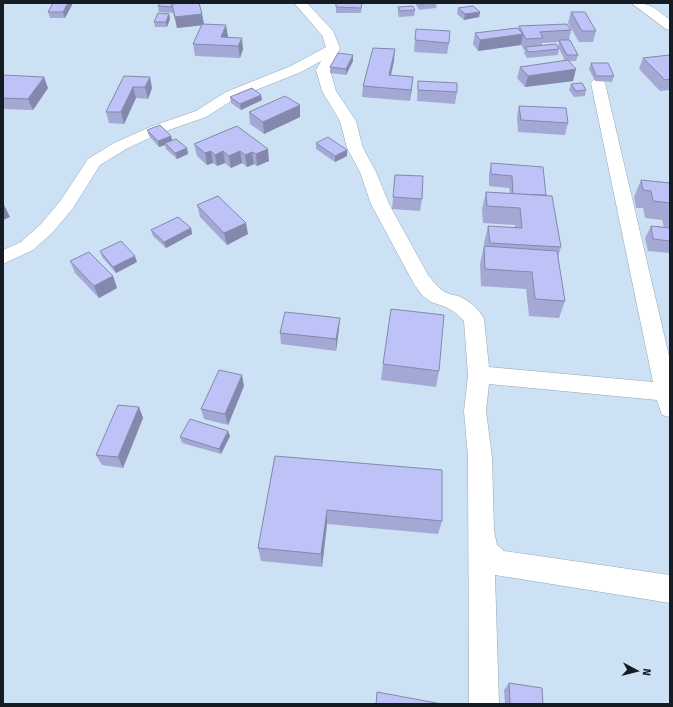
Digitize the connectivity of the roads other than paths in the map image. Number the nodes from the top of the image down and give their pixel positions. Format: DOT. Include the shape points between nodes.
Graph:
graph roads {
  1 [pos="300,3"];
  2 [pos="637,3"];
  3 [pos="670,26"];
  4 [pos="333,48"];
  5 [pos="598,83"];
  6 [pos="3,258"];
  7 [pos="479,375"];
  8 [pos="669,397"];
  9 [pos="481,531"];
  10 [pos="670,589"];
  11 [pos="484,704"];
  1 -- 4 [label="street" via="328,34"];
  2 -- 3 [label="street"];
  4 -- 6 [label="street" via="296,69 231,95 201,114 155,130 120,146 94,162 67,204 47,228 27,246"];
  4 -- 7 [label="street" via="323,70 329,91 348,121 355,148 368,172 380,204 421,279 434,295 453,302 474,319"];
  5 -- 8 [label="street"];
  7 -- 8 [label="street"];
  7 -- 9 [label="street" via="475,411 480,457"];
  9 -- 10 [label="street" via="486,552 498,563"];
  9 -- 11 [label="street"];
}
